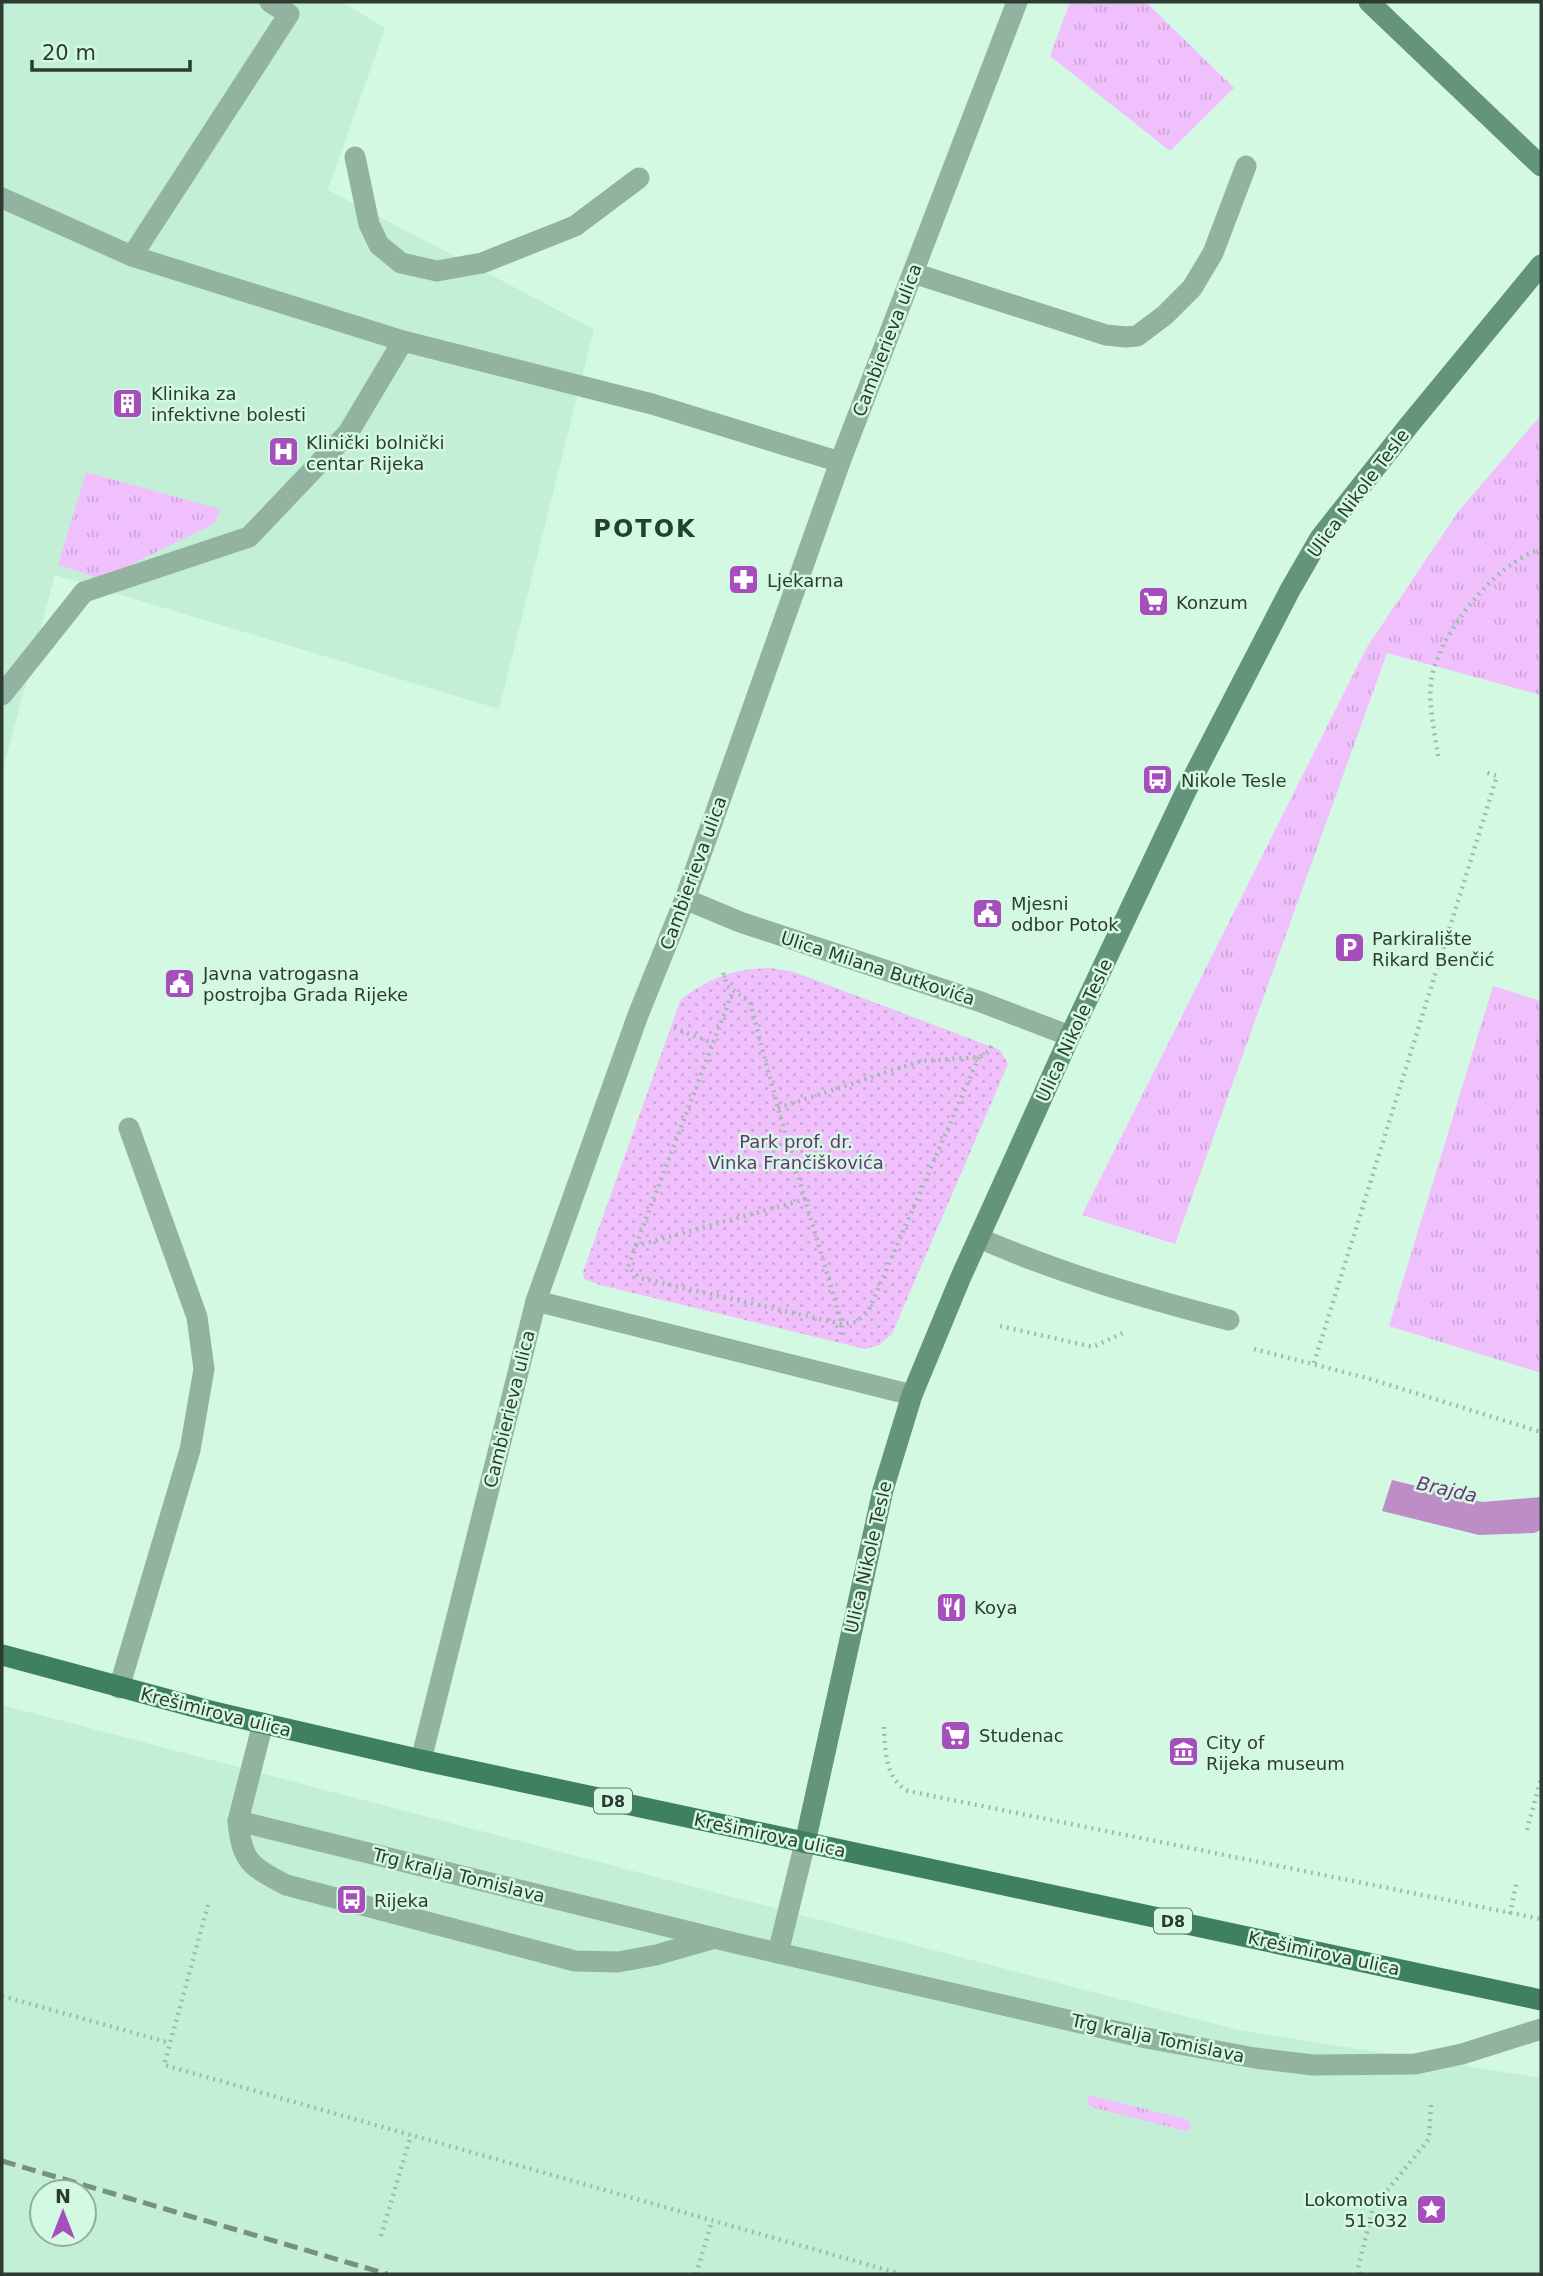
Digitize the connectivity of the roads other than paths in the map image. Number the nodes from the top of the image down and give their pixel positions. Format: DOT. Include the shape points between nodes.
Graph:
graph roads {
  1 [pos="270,2"];
  2 [pos="1017,2"];
  3 [pos="1369,2"];
  4 [pos="355,157"];
  5 [pos="1246,166"];
  6 [pos="1541,166"];
  7 [pos="639,178"];
  8 [pos="2,198"];
  9 [pos="132,256"];
  10 [pos="1541,265"];
  11 [pos="913,273"];
  12 [pos="403,341"];
  13 [pos="841,462"];
  14 [pos="2,695"];
  15 [pos="685,899"];
  16 [pos="1070,1036"];
  17 [pos="129,1128"];
  18 [pos="979,1237"];
  19 [pos="537,1301"];
  20 [pos="1229,1320"];
  21 [pos="912,1395"];
  22 [pos="2,1655"];
  23 [pos="119,1688"];
  24 [pos="263,1723"];
  25 [pos="421,1760"];
  26 [pos="238,1821"];
  27 [pos="805,1843"];
  28 [pos="714,1938"];
  29 [pos="778,1953"];
  30 [pos="1541,2000"];
  31 [pos="1541,2029"];
  1 -- 9 [label="street" via="289,14"];
  2 -- 11 [label="street, Cambierieva ulica"];
  3 -- 6 [label="main road"];
  4 -- 7 [label="street" via="369,224 379,245 401,263 437,271 482,263 575,226"];
  5 -- 11 [label="street" via="1204,270 1165,316 1137,335 1106,335"];
  8 -- 9 [label="street"];
  9 -- 12 [label="street"];
  10 -- 16 [label="main road, Ulica Nikole Tesle" via="1320,538 1186,791"];
  11 -- 13 [label="street, Cambierieva ulica"];
  12 -- 13 [label="street" via="652,404"];
  12 -- 14 [label="street" via="348,433 249,537 84,592"];
  13 -- 15 [label="street, Cambierieva ulica"];
  15 -- 16 [label="street, Ulica Milana Butkovića"];
  15 -- 19 [label="street, Cambierieva ulica" via="638,1015"];
  16 -- 18 [label="main road, Ulica Nikole Tesle"];
  17 -- 23 [label="street" via="197,1317 204,1369 190,1450"];
  18 -- 20 [label="street" via="1032,1261"];
  18 -- 21 [label="main road, Ulica Nikole Tesle"];
  19 -- 21 [label="street"];
  19 -- 25 [label="street, Cambierieva ulica"];
  21 -- 27 [label="main road, Ulica Nikole Tesle" via="883,1490"];
  22 -- 23 [label="main road, Krešimirova ulica / D8"];
  23 -- 24 [label="main road, Krešimirova ulica / D8"];
  24 -- 25 [label="main road, Krešimirova ulica / D8"];
  24 -- 26 [label="street"];
  25 -- 27 [label="main road, Krešimirova ulica / D8"];
  26 -- 28 [label="street, Trg kralja Tomislava"];
  26 -- 28 [label="street" via="246,1858 286,1885 575,1961 618,1962"];
  27 -- 29 [label="street"];
  27 -- 30 [label="main road, Krešimirova ulica / D8"];
  28 -- 29 [label="street, Trg kralja Tomislava"];
  29 -- 31 [label="street, Trg kralja Tomislava" via="1141,2037 1313,2065 1415,2064"];
}
